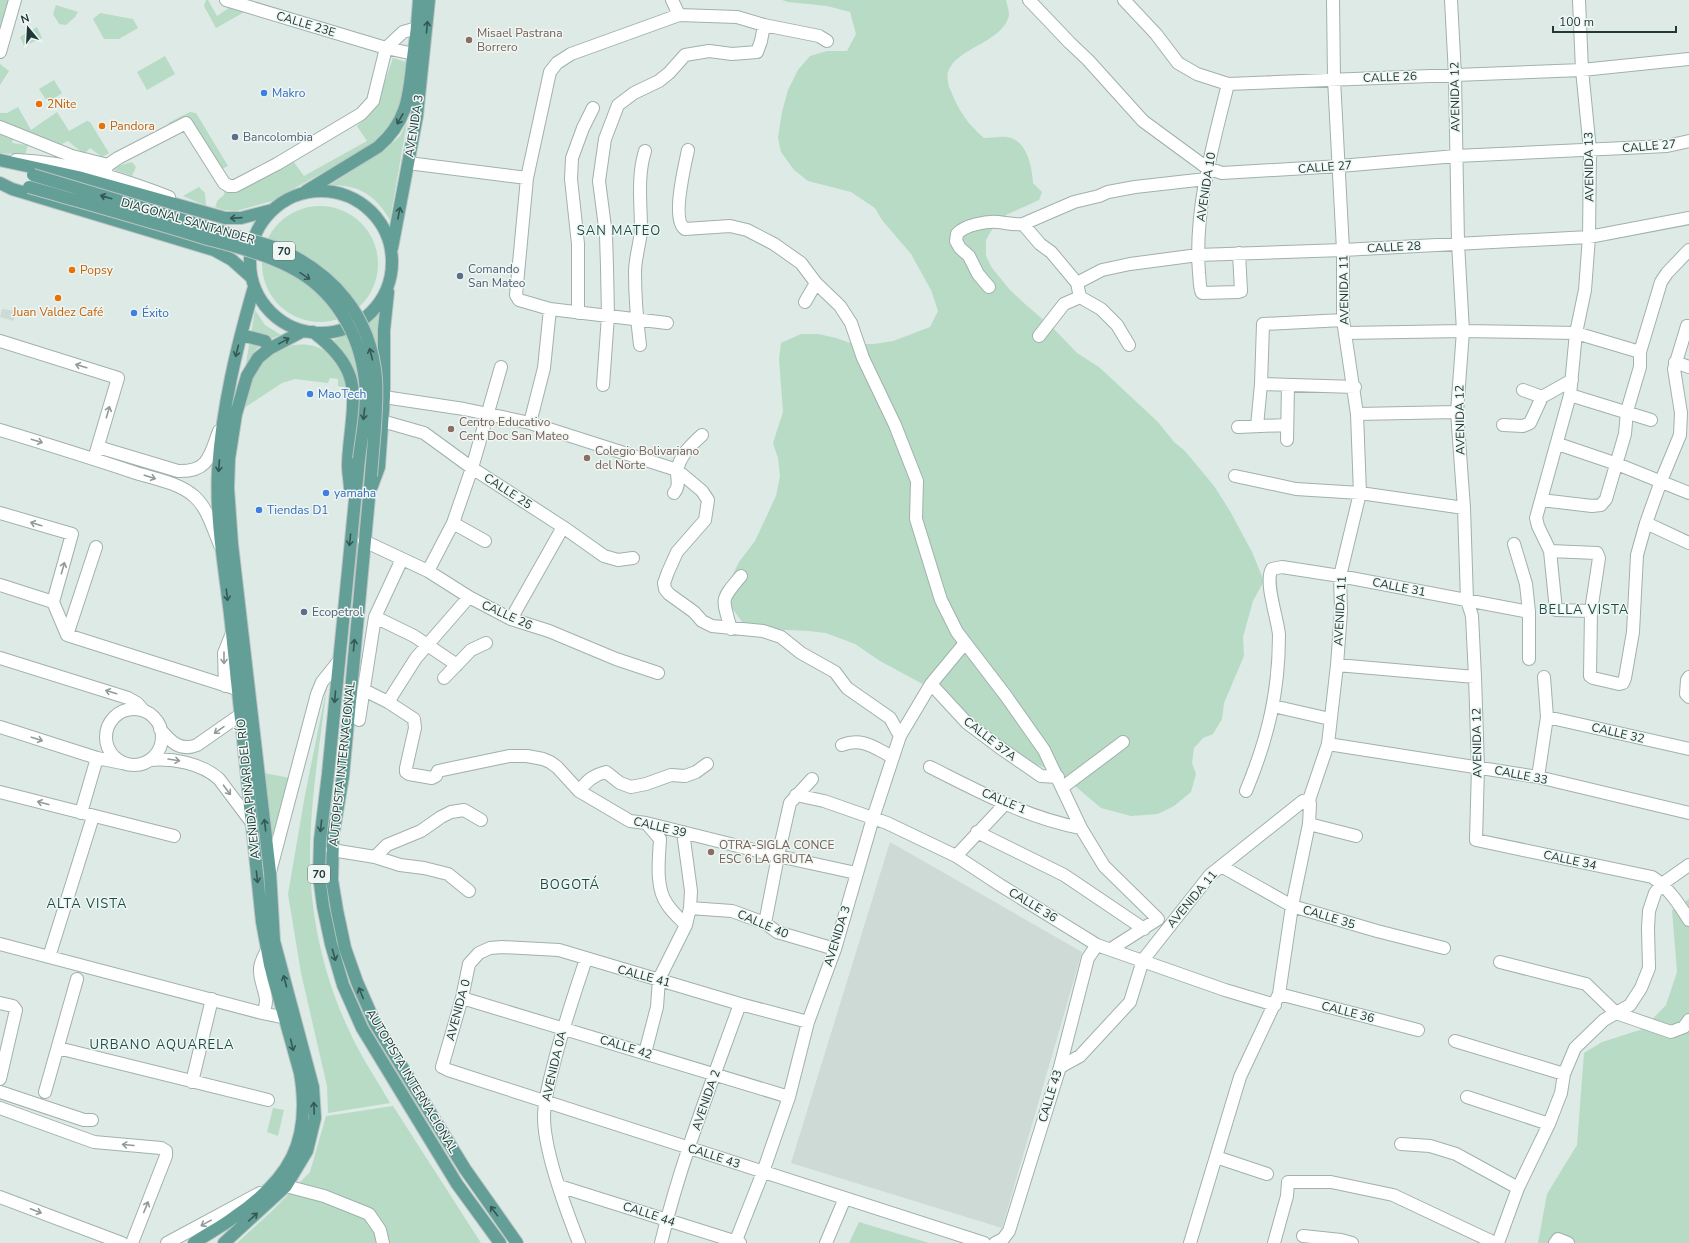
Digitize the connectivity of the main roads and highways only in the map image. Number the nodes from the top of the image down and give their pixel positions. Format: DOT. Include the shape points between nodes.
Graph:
graph roads {
  1 [pos="419,0"];
  2 [pos="429,0"];
  3 [pos="0,160"];
  4 [pos="0,166"];
  5 [pos="0,179"];
  6 [pos="0,183"];
  7 [pos="302,194"];
  8 [pos="274,209"];
  9 [pos="391,251"];
  10 [pos="252,282"];
  11 [pos="388,284"];
  12 [pos="308,332"];
  13 [pos="241,335"];
  14 [pos="269,349"];
  15 [pos="359,459"];
  16 [pos="370,476"];
  17 [pos="369,495"];
  18 [pos="353,515"];
  19 [pos="281,1184"];
  20 [pos="194,1243"];
  21 [pos="224,1243"];
  22 [pos="500,1243"];
  23 [pos="517,1243"];
  1 -- 7 [label="main road, AVENIDA 3, one-way" via="409,98 391,133 378,147"];
  9 -- 2 [label="main road, AVENIDA 3, one-way" via="417,116"];
  8 -- 3 [label="main road, one-way" via="235,219 225,218 70,175"];
  16 -- 4 [label="main road, DIAGONAL SANTANDER / 70, one-way, bridge" via="376,403 373,358 368,340 352,309 329,280 298,257 277,248"];
  5 -- 15 [label="main road, DIAGONAL SANTANDER / 70, one-way, bridge" via="272,259 291,267 319,286 342,313 362,360 365,402"];
  6 -- 10 [label="main road" via="12,189 214,250 232,260"];
  7 -- 8 [label="main road"];
  7 -- 9 [label="main road" via="318,191 336,193 359,202 378,220"];
  8 -- 10 [label="main road" via="259,226 253,240 250,262"];
  9 -- 11 [label="main road" via="392,267"];
  10 -- 12 [label="main road" via="260,299 273,315 290,326"];
  10 -- 13 [label="main road, AVENIDA PINAR DEL RÍO"];
  11 -- 12 [label="main road" via="377,305 361,320 342,330"];
  11 -- 17 [label="main road" via="379,466"];
  14 -- 12 [label="main road, AVENIDA PINAR DEL RÍO, one-way"];
  12 -- 18 [label="main road, AUTOPISTA INTERNACIONAL" via="338,355 351,378 353,392 348,467"];
  13 -- 14 [label="main road" via="265,341"];
  13 -- 19 [label="main road, AVENIDA PINAR DEL RÍO, one-way" via="223,420 218,494 221,548 262,922 303,1091 302,1126"];
  19 -- 14 [label="main road, AVENIDA PINAR DEL RÍO, one-way" via="307,1151 315,1118 314,1087 274,941 270,872 232,544 228,488 229,459 242,392 247,376 258,358"];
  15 -- 18 [label="main road, AUTOPISTA INTERNACIONAL / 70"];
  16 -- 17 [label="main road, AUTOPISTA INTERNACIONAL / 70"];
  23 -- 17 [label="main road, AUTOPISTA INTERNACIONAL / 70, one-way" via="465,1169 386,1043 357,982 341,930 333,887 332,850 342,776"];
  18 -- 22 [label="main road, AUTOPISTA INTERNACIONAL / 70, one-way" via="319,853 323,906 335,960 351,1004 370,1043 457,1184"];
  19 -- 20 [label="main road, AVENIDA PINAR DEL RÍO"];
  21 -- 19 [label="main road, AVENIDA PINAR DEL RÍO, one-way"];
}
